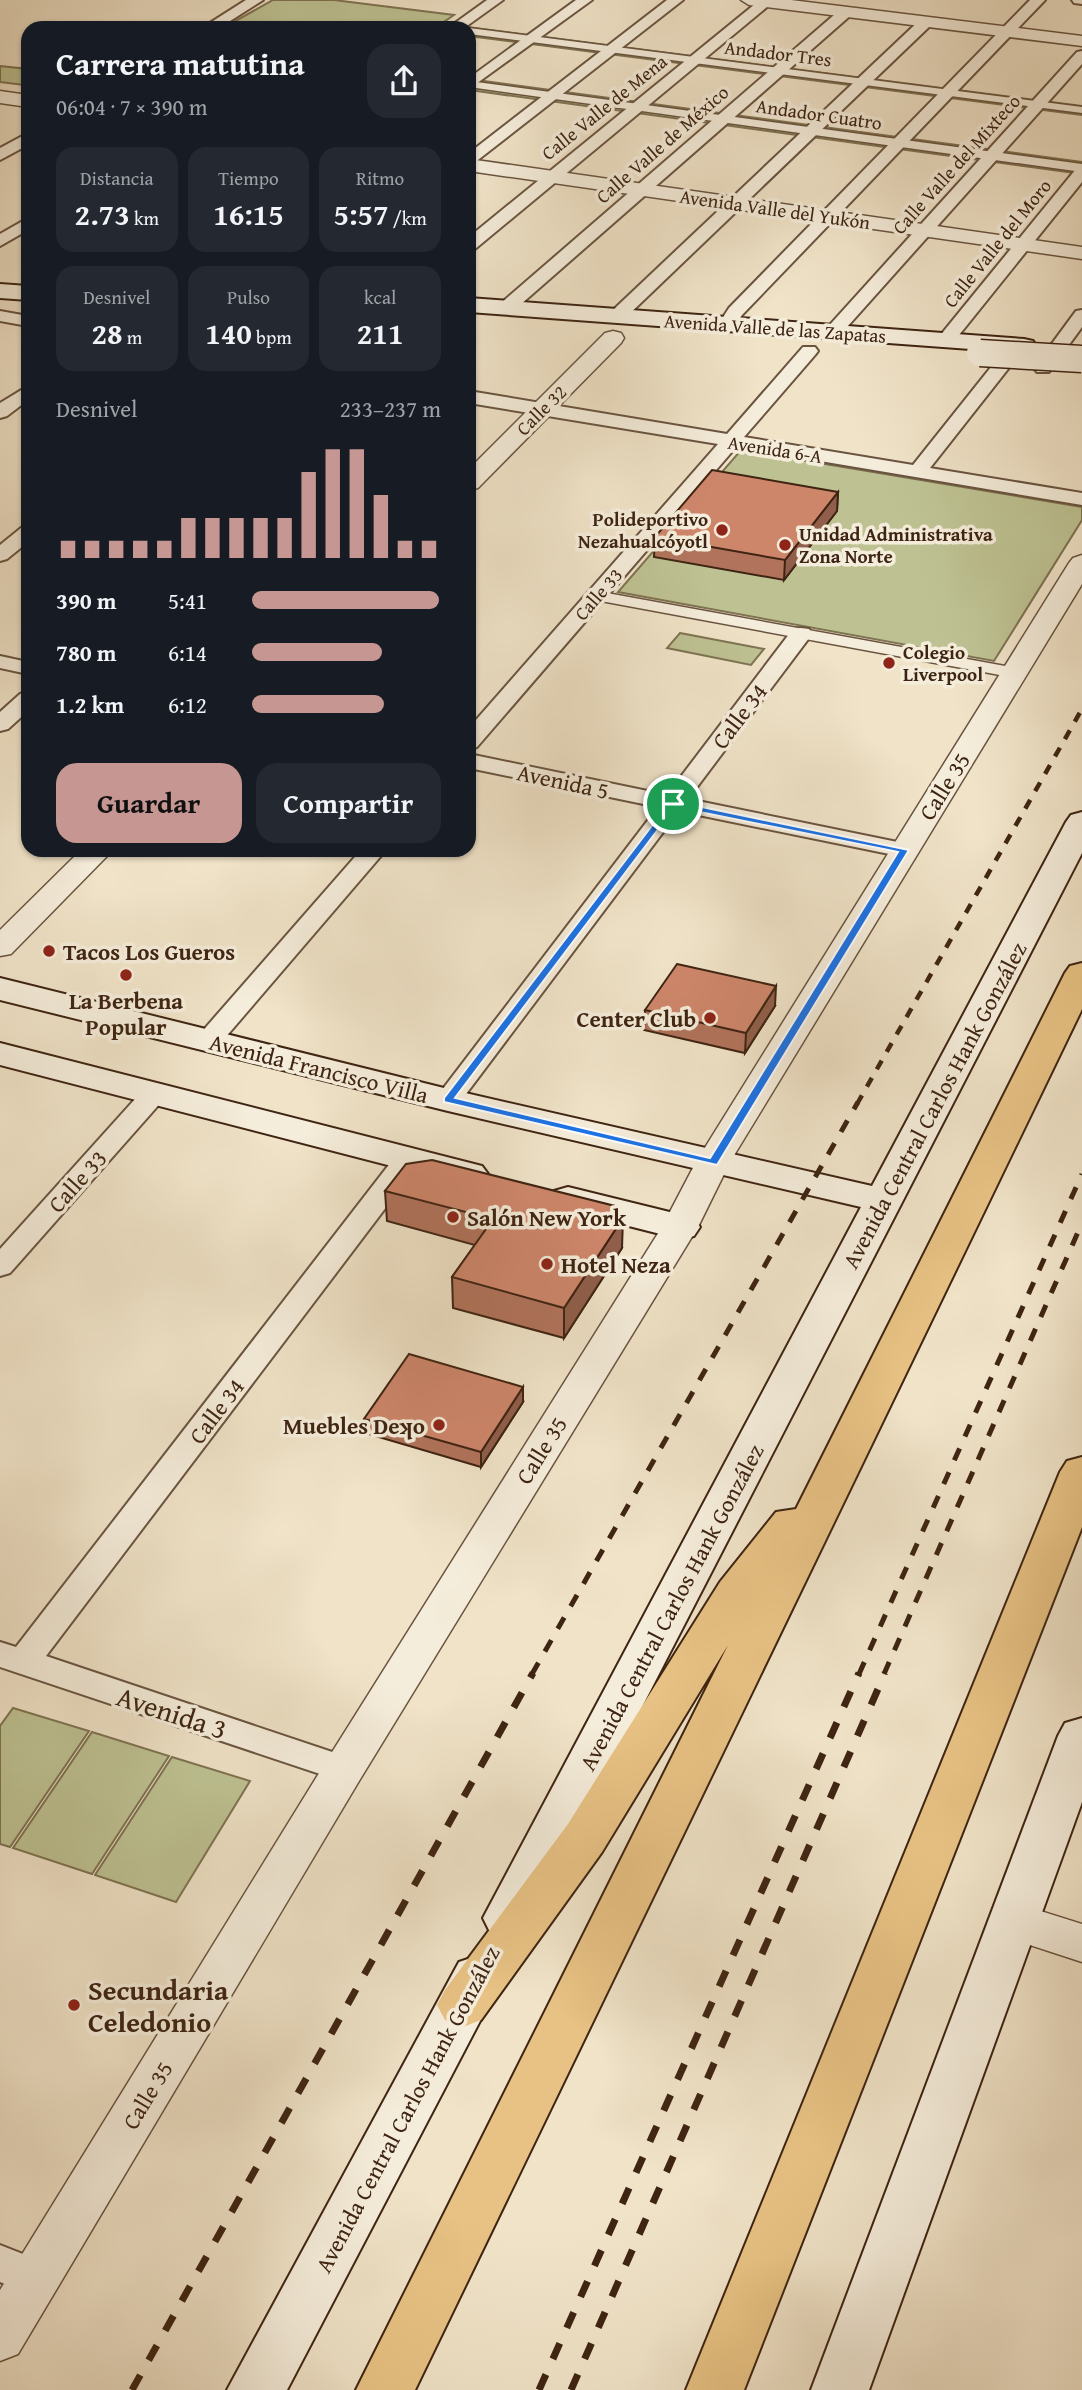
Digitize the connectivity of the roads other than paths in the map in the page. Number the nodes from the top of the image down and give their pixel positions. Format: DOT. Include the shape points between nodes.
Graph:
graph roads {
  1 [pos="256,0"];
  2 [pos="496,0"];
  3 [pos="585,0"];
  4 [pos="676,0"];
  5 [pos="1038,0"];
  6 [pos="757,1"];
  7 [pos="846,12"];
  8 [pos="221,21"];
  9 [pos="465,21"];
  10 [pos="926,22"];
  11 [pos="476,32"];
  12 [pos="1007,32"];
  13 [pos="531,39"];
  14 [pos="1082,41"];
  15 [pos="612,50"];
  16 [pos="1082,55"];
  17 [pos="695,60"];
  18 [pos="778,71"];
  19 [pos="476,79"];
  20 [pos="863,82"];
  21 [pos="476,85"];
  22 [pos="948,93"];
  23 [pos="552,95"];
  24 [pos="0,97"];
  25 [pos="21,100"];
  26 [pos="1038,104"];
  27 [pos="638,107"];
  28 [pos="1082,110"];
  29 [pos="723,119"];
  30 [pos="812,131"];
  31 [pos="21,142"];
  32 [pos="899,143"];
  33 [pos="0,155"];
  34 [pos="992,155"];
  35 [pos="476,156"];
  36 [pos="476,163"];
  37 [pos="1082,170"];
  38 [pos="553,177"];
  39 [pos="642,190"];
  40 [pos="736,203"];
  41 [pos="828,216"];
  42 [pos="21,228"];
  43 [pos="924,230"];
  44 [pos="476,239"];
  45 [pos="0,241"];
  46 [pos="1023,245"];
  47 [pos="1082,253"];
  48 [pos="21,276"];
  49 [pos="0,286"];
  50 [pos="21,291"];
  51 [pos="476,306"];
  52 [pos="505,312"];
  53 [pos="476,314"];
  54 [pos="1082,315"];
  55 [pos="0,316"];
  56 [pos="21,320"];
  57 [pos="727,324"];
  58 [pos="476,327"];
  59 [pos="615,327"];
  60 [pos="833,332"];
  61 [pos="945,341"];
  62 [pos="1017,346"];
  63 [pos="1058,349"];
  64 [pos="809,351"];
  65 [pos="990,359"];
  66 [pos="1081,363"];
  67 [pos="1043,368"];
  68 [pos="21,396"];
  69 [pos="476,398"];
  70 [pos="543,410"];
  71 [pos="0,412"];
  72 [pos="730,442"];
  73 [pos="917,472"];
  74 [pos="476,476"];
  75 [pos="1082,499"];
  76 [pos="21,538"];
  77 [pos="0,555"];
  78 [pos="1082,563"];
  79 [pos="596,596"];
  80 [pos="801,634"];
  81 [pos="0,662"];
  82 [pos="21,666"];
  83 [pos="1016,673"];
  84 [pos="21,705"];
  85 [pos="0,724"];
  86 [pos="476,734"];
  87 [pos="476,762"];
  88 [pos="673,804"];
  89 [pos="1082,822"];
  90 [pos="904,850"];
  91 [pos="91,857"];
  92 [pos="368,857"];
  93 [pos="0,947"];
  94 [pos="1082,973"];
  95 [pos="0,989"];
  96 [pos="209,1040"];
  97 [pos="0,1054"];
  98 [pos="154,1094"];
  99 [pos="448,1100"];
  100 [pos="408,1159"];
  101 [pos="713,1163"];
  102 [pos="499,1182"];
  103 [pos="538,1191"];
  104 [pos="884,1201"];
  105 [pos="680,1227"];
  106 [pos="0,1268"];
  107 [pos="839,1464"];
  108 [pos="1082,1472"];
  109 [pos="11,1658"];
  110 [pos="1082,1736"];
  111 [pos="344,1769"];
  112 [pos="1015,1922"];
  113 [pos="1082,1943"];
  114 [pos="463,2004"];
  115 [pos="18,2270"];
  116 [pos="0,2337"];
  117 [pos="256,2390"];
  118 [pos="385,2390"];
  119 [pos="715,2390"];
  120 [pos="840,2390"];
  1 -- 8 [label="street"];
  2 -- 9 [label="street"];
  3 -- 13 [label="street"];
  4 -- 15 [label="street"];
  5 -- 12 [label="street"];
  6 -- 7 [label="street"];
  6 -- 17 [label="street, Calle Valle de Mena"];
  7 -- 10 [label="street"];
  7 -- 18 [label="street, Calle Valle de México"];
  10 -- 12 [label="street"];
  10 -- 20 [label="street"];
  11 -- 13 [label="street, Andador Tres"];
  12 -- 14 [label="street"];
  12 -- 22 [label="street"];
  13 -- 15 [label="street, Andador Tres"];
  13 -- 19 [label="street"];
  15 -- 17 [label="street, Andador Tres"];
  15 -- 23 [label="street"];
  16 -- 26 [label="street, Calle Valle del Mixteco"];
  17 -- 18 [label="street, Andador Tres"];
  17 -- 27 [label="street, Calle Valle de Mena"];
  18 -- 20 [label="street, Andador Tres"];
  18 -- 29 [label="street, Calle Valle de México"];
  20 -- 22 [label="street, Andador Tres"];
  20 -- 30 [label="street"];
  21 -- 23 [label="street, Andador Cuatro"];
  22 -- 26 [label="street, Andador Tres"];
  22 -- 32 [label="street"];
  23 -- 27 [label="street, Andador Cuatro"];
  23 -- 35 [label="street"];
  24 -- 25 [label="street"];
  26 -- 28 [label="street, Andador Tres"];
  26 -- 34 [label="street, Calle Valle del Mixteco"];
  27 -- 29 [label="street, Andador Cuatro"];
  27 -- 38 [label="street, Calle Valle de Mena"];
  29 -- 30 [label="street, Andador Cuatro"];
  29 -- 39 [label="street, Calle Valle de México"];
  30 -- 32 [label="street, Andador Cuatro"];
  30 -- 40 [label="street"];
  31 -- 33 [label="street"];
  32 -- 34 [label="street, Andador Cuatro"];
  32 -- 41 [label="street"];
  34 -- 37 [label="street, Andador Cuatro"];
  34 -- 43 [label="street, Calle Valle del Mixteco"];
  36 -- 38 [label="street, Avenida Valle del Yukón"];
  37 -- 46 [label="street, Calle Valle del Moro"];
  38 -- 39 [label="street, Avenida Valle del Yukón"];
  38 -- 44 [label="street, Calle Valle de Mena"];
  39 -- 40 [label="street, Avenida Valle del Yukón"];
  39 -- 52 [label="street, Calle Valle de México"];
  40 -- 41 [label="street, Avenida Valle del Yukón"];
  40 -- 59 [label="street"];
  41 -- 43 [label="street, Avenida Valle del Yukón"];
  41 -- 57 [label="street"];
  42 -- 45 [label="street"];
  43 -- 46 [label="street, Avenida Valle del Yukón"];
  43 -- 60 [label="street, Calle Valle del Mixteco"];
  46 -- 47 [label="street, Avenida Valle del Yukón"];
  46 -- 61 [label="street, Calle Valle del Moro"];
  48 -- 49 [label="main road"];
  49 -- 50 [label="main road"];
  51 -- 52 [label="main road, Avenida Valle de las Zapatas"];
  52 -- 53 [label="main road, Avenida Valle de las Zapatas"];
  52 -- 59 [label="main road, Avenida Valle de las Zapatas"];
  52 -- 65 [label="main road, Avenida Valle de las Zapatas"];
  54 -- 63 [label="street"];
  55 -- 56 [label="street"];
  57 -- 59 [label="main road, Avenida Valle de las Zapatas"];
  57 -- 60 [label="main road, Avenida Valle de las Zapatas"];
  58 -- 59 [label="main road, Avenida Valle de las Zapatas"];
  59 -- 64 [label="main road, Avenida Valle de las Zapatas"];
  59 -- 70 [label="street, Calle 32"];
  60 -- 61 [label="main road, Avenida Valle de las Zapatas"];
  61 -- 62 [label="main road, Avenida Valle de las Zapatas"];
  62 -- 63 [label="main road, Avenida Valle de las Zapatas"];
  62 -- 65 [label="street"];
  63 -- 66 [label="main road, Avenida Valle de las Zapatas"];
  63 -- 67 [label="street"];
  64 -- 65 [label="main road, Avenida Valle de las Zapatas"];
  64 -- 72 [label="street, Calle 33"];
  65 -- 66 [label="main road, Avenida Valle de las Zapatas, bridge"];
  65 -- 67 [label="main road, Avenida Valle de las Zapatas"];
  65 -- 73 [label="street"];
  66 -- 67 [label="main road, Avenida Valle de las Zapatas"];
  68 -- 71 [label="street"];
  69 -- 70 [label="street, Avenida 6-A"];
  70 -- 72 [label="street, Avenida 6-A"];
  70 -- 74 [label="street, Calle 32"];
  72 -- 73 [label="street, Avenida 6-A"];
  72 -- 79 [label="street, Calle 33"];
  73 -- 75 [label="street, Avenida 6-A"];
  76 -- 77 [label="street"];
  78 -- 83 [label="street, Calle 35"];
  79 -- 80 [label="street"];
  79 -- 86 [label="street, Calle 33"];
  80 -- 83 [label="street"];
  80 -- 88 [label="street, Calle 34"];
  81 -- 82 [label="street"];
  83 -- 90 [label="street, Calle 35"];
  84 -- 85 [label="street"];
  87 -- 88 [label="street, Avenida 5"];
  88 -- 90 [label="street, Avenida 5"];
  88 -- 99 [label="street, Calle 34"];
  89 -- 104 [label="main road, Avenida Central Carlos Hank González"];
  90 -- 101 [label="street, Calle 35"];
  91 -- 93 [label="street"];
  92 -- 96 [label="street"];
  94 -- 107 [label="highway"];
  95 -- 96 [label="main road, Avenida Francisco Villa"];
  96 -- 99 [label="main road, Avenida Francisco Villa"];
  97 -- 98 [label="main road"];
  98 -- 100 [label="main road"];
  98 -- 106 [label="street, Calle 33"];
  99 -- 101 [label="main road, Avenida Francisco Villa"];
  100 -- 102 [label="main road"];
  100 -- 109 [label="street, Calle 34"];
  101 -- 104 [label="main road, Avenida Francisco Villa"];
  101 -- 105 [label="street, Calle 35"];
  103 -- 105 [label="main road"];
  104 -- 114 [label="main road, Avenida Central Carlos Hank González"];
  105 -- 111 [label="street, Calle 35"];
  107 -- 114 [label="highway" via="736,1594 585,1838"];
  107 -- 118 [label="highway"];
  108 -- 119 [label="highway"];
  109 -- 111 [label="street, Avenida 3"];
  110 -- 112 [label="main road"];
  111 -- 115 [label="street, Calle 35"];
  112 -- 113 [label="street"];
  112 -- 120 [label="main road"];
  114 -- 117 [label="main road, Avenida Central Carlos Hank González"];
  115 -- 116 [label="street, Calle 35"];
}
